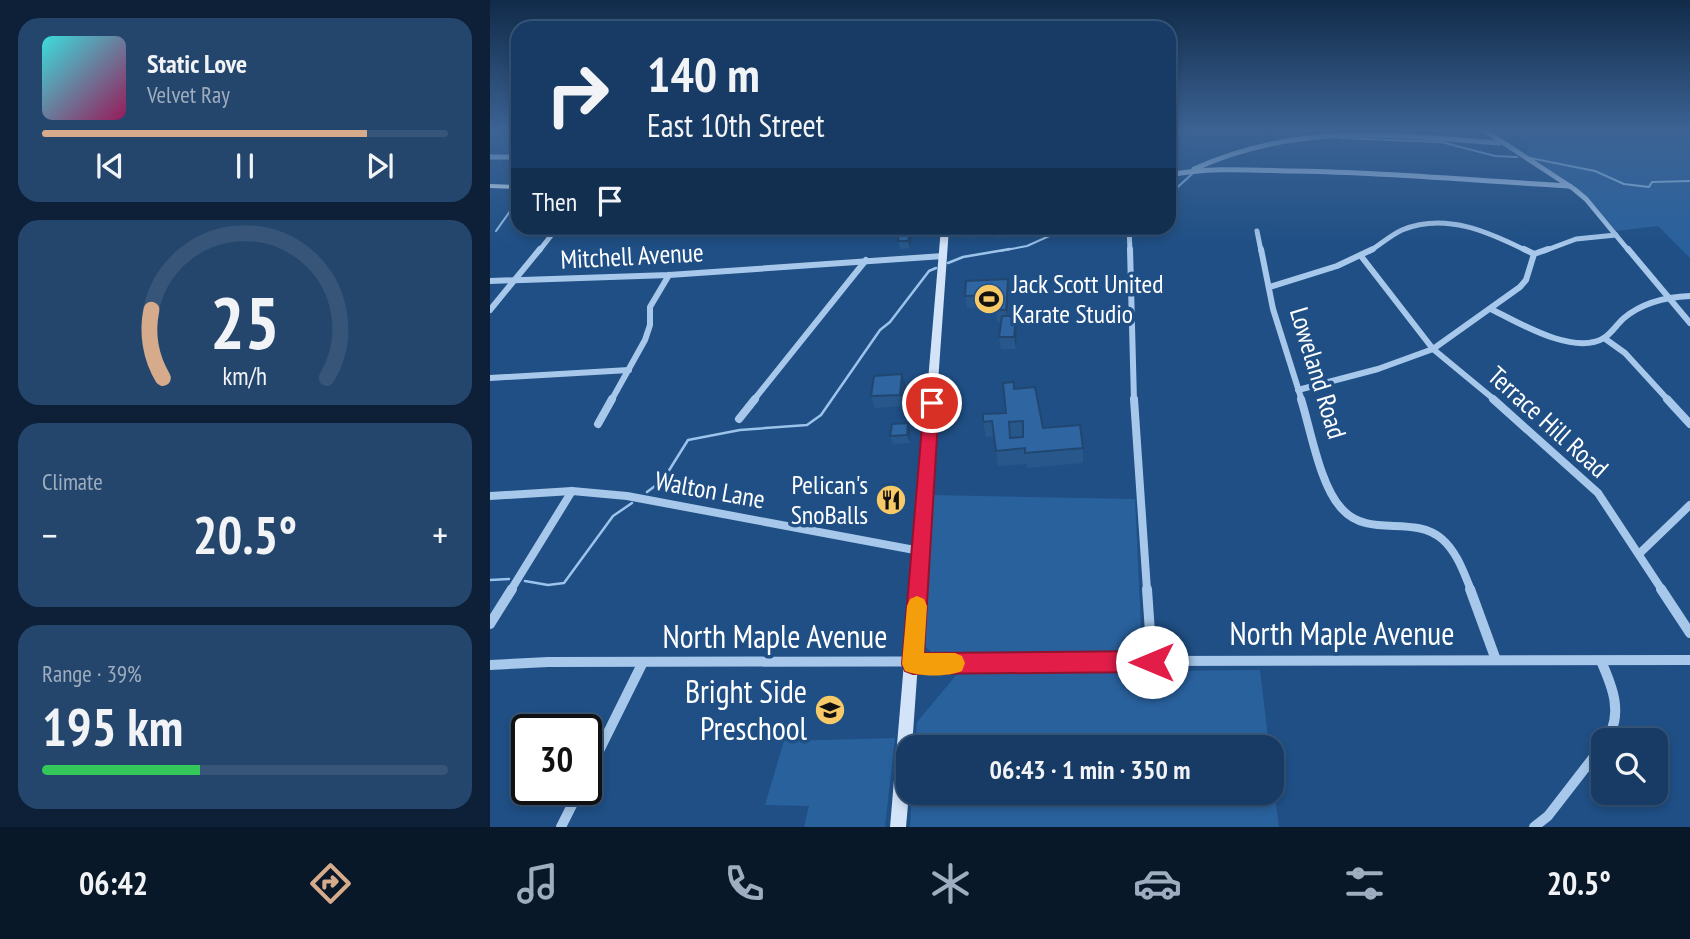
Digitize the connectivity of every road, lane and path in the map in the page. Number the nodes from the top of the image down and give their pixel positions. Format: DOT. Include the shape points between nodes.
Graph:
graph roads {
  1 [pos="1195,169"];
  2 [pos="1541,169"];
  3 [pos="1190,171"];
  4 [pos="1176,174"];
  5 [pos="490,186"];
  6 [pos="1570,186"];
  7 [pos="511,187"];
  8 [pos="1258,231"];
  9 [pos="1616,234"];
  10 [pos="551,235"];
  11 [pos="944,235"];
  12 [pos="1129,235"];
  13 [pos="1534,254"];
  14 [pos="943,256"];
  15 [pos="1360,256"];
  16 [pos="866,260"];
  17 [pos="669,275"];
  18 [pos="490,281"];
  19 [pos="514,281"];
  20 [pos="1270,287"];
  21 [pos="1690,296"];
  22 [pos="1669,298"];
  23 [pos="1491,309"];
  24 [pos="490,310"];
  25 [pos="1690,323"];
  26 [pos="1604,338"];
  27 [pos="1433,349"];
  28 [pos="629,370"];
  29 [pos="490,378"];
  30 [pos="1298,390"];
  31 [pos="739,419"];
  32 [pos="598,424"];
  33 [pos="1690,424"];
  34 [pos="572,491"];
  35 [pos="490,496"];
  36 [pos="1690,505"];
  37 [pos="920,551"];
  38 [pos="1640,553"];
  39 [pos="490,624"];
  40 [pos="1690,633"];
  41 [pos="1496,660"];
  42 [pos="1690,660"];
  43 [pos="1601,661"];
  44 [pos="643,662"];
  45 [pos="1152,662"];
  46 [pos="913,664"];
  47 [pos="490,665"];
  48 [pos="1614,728"];
  49 [pos="602,745"];
  50 [pos="1591,760"];
  51 [pos="572,805"];
  52 [pos="561,827"];
  53 [pos="898,827"];
  54 [pos="1534,827"];
  1 -- 3 [label="street"];
  2 -- 6 [label="street"];
  3 -- 4 [label="street"];
  3 -- 6 [label="street" via="1377,172"];
  5 -- 7 [label="main road"];
  6 -- 9 [label="street"];
  8 -- 20 [label="street"];
  9 -- 13 [label="street" via="1576,239"];
  9 -- 22 [label="street"];
  10 -- 19 [label="street"];
  11 -- 14 [label="main road"];
  12 -- 45 [label="street" via="1133,388"];
  13 -- 15 [label="street, Loweland Road" via="1479,229 1430,224 1401,230"];
  13 -- 23 [label="street" via="1527,280"];
  14 -- 16 [label="street, Mitchell Avenue"];
  14 -- 37 [label="main road"];
  15 -- 20 [label="street, Loweland Road"];
  15 -- 27 [label="street, Terrace Hill Road"];
  16 -- 17 [label="street, Mitchell Avenue"];
  16 -- 31 [label="street"];
  17 -- 19 [label="street, Mitchell Avenue"];
  17 -- 28 [label="street" via="650,307 648,332"];
  18 -- 19 [label="street, Mitchell Avenue"];
  19 -- 24 [label="street"];
  20 -- 30 [label="street, Loweland Road"];
  21 -- 22 [label="street"];
  22 -- 25 [label="street"];
  22 -- 26 [label="street" via="1626,316"];
  23 -- 26 [label="street" via="1563,340"];
  23 -- 27 [label="street"];
  26 -- 33 [label="street" via="1643,371"];
  27 -- 30 [label="street"];
  27 -- 38 [label="street, Terrace Hill Road" via="1598,493"];
  28 -- 29 [label="street"];
  28 -- 32 [label="street"];
  30 -- 41 [label="street, Loweland Road" via="1337,504 1357,522 1422,529 1443,539 1458,561"];
  34 -- 35 [label="street, Walton Lane"];
  34 -- 37 [label="street, Walton Lane" via="627,496"];
  34 -- 39 [label="street"];
  36 -- 38 [label="street"];
  37 -- 46 [label="main road"];
  38 -- 40 [label="street, Terrace Hill Road"];
  41 -- 43 [label="street, North Maple Avenue"];
  41 -- 45 [label="street, North Maple Avenue"];
  42 -- 43 [label="street, North Maple Avenue"];
  43 -- 48 [label="street" via="1618,710"];
  44 -- 46 [label="street, North Maple Avenue"];
  44 -- 47 [label="street, North Maple Avenue"];
  44 -- 49 [label="street"];
  45 -- 46 [label="street, North Maple Avenue"];
  46 -- 53 [label="main road"];
  50 -- 54 [label="street"];
  51 -- 52 [label="street"];
}
